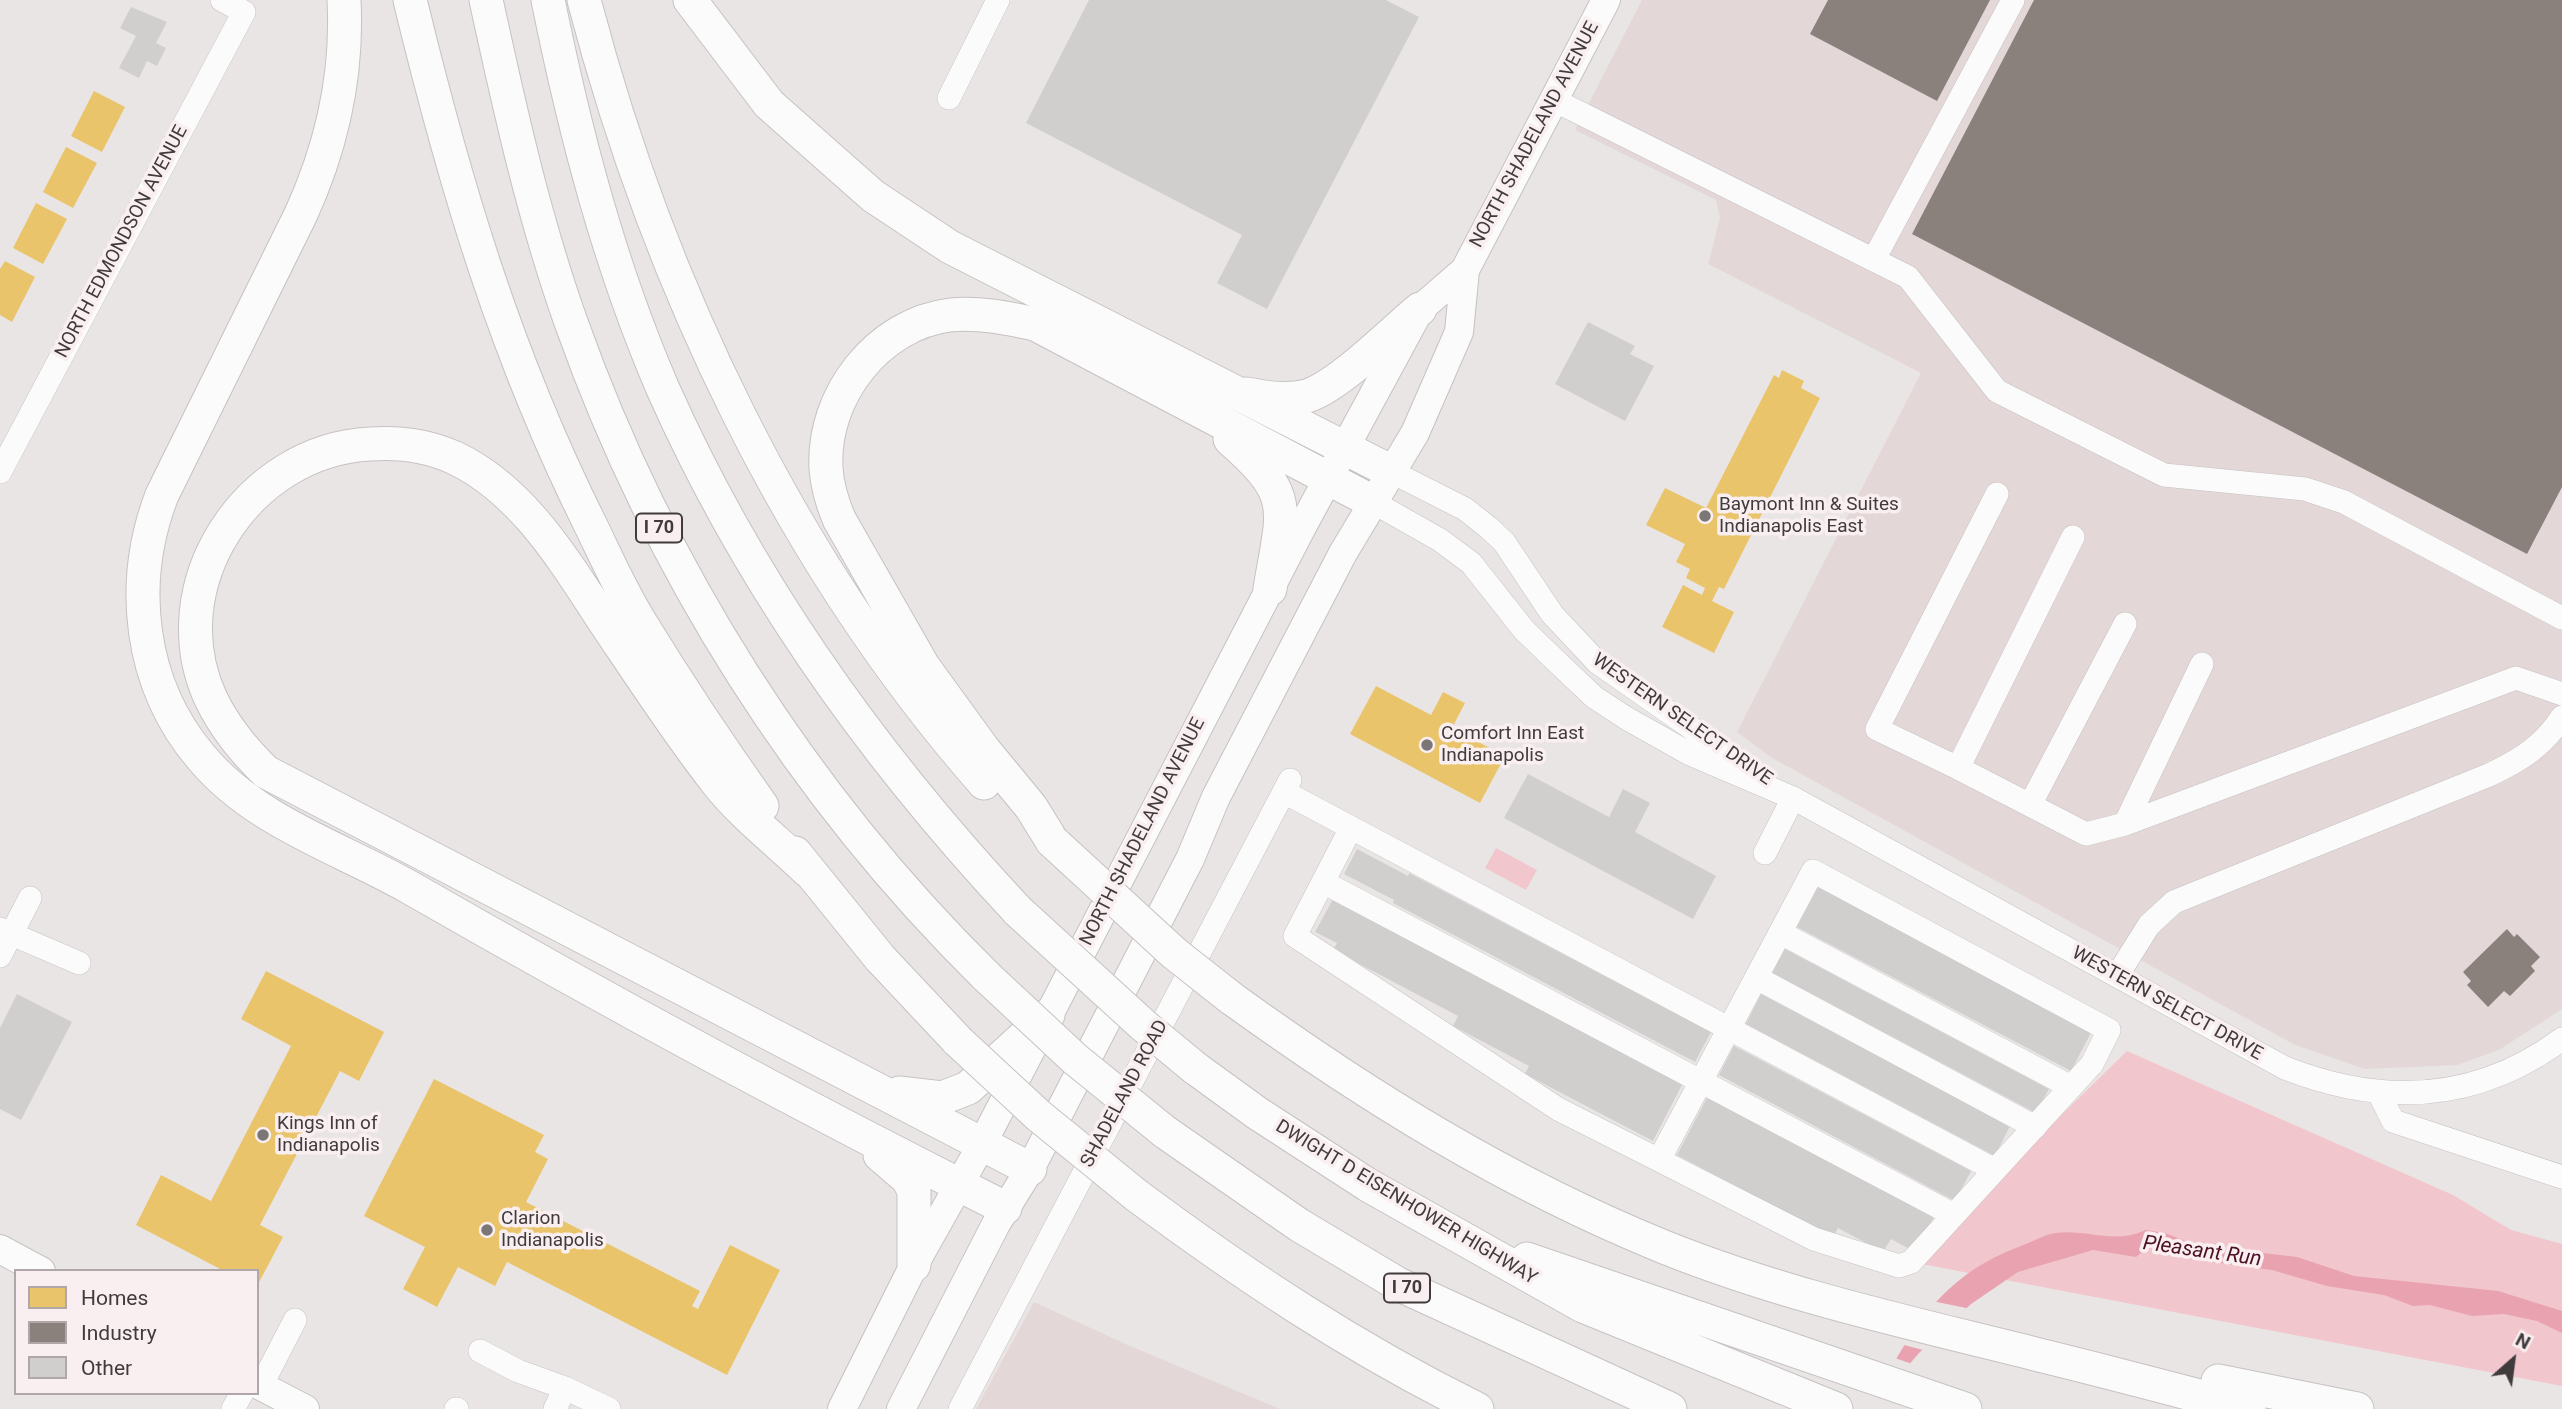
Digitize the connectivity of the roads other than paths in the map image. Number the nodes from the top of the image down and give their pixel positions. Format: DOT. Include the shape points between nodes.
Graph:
graph roads {
  1 [pos="222,0"];
  2 [pos="344,0"];
  3 [pos="410,0"];
  4 [pos="486,0"];
  5 [pos="548,0"];
  6 [pos="584,0"];
  7 [pos="690,0"];
  8 [pos="998,0"];
  9 [pos="1606,0"];
  10 [pos="2013,0"];
  11 [pos="949,98"];
  12 [pos="1554,100"];
  13 [pos="1874,259"];
  14 [pos="1465,270"];
  15 [pos="1420,309"];
  16 [pos="1223,389"];
  17 [pos="1195,407"];
  18 [pos="1338,464"];
  19 [pos="0,472"];
  20 [pos="1392,472"];
  21 [pos="1997,494"];
  22 [pos="1373,502"];
  23 [pos="2073,537"];
  24 [pos="1270,589"];
  25 [pos="2562,618"];
  26 [pos="2125,624"];
  27 [pos="2202,664"];
  28 [pos="2562,694"];
  29 [pos="2562,717"];
  30 [pos="1958,768"];
  31 [pos="1793,799"];
  32 [pos="2030,805"];
  33 [pos="2125,824"];
  34 [pos="1351,828"];
  35 [pos="1052,841"];
  36 [pos="1765,853"];
  37 [pos="808,871"];
  38 [pos="1323,882"];
  39 [pos="30,898"];
  40 [pos="6,932"];
  41 [pos="1781,933"];
  42 [pos="0,956"];
  43 [pos="79,963"];
  44 [pos="2118,976"];
  45 [pos="1757,978"];
  46 [pos="1048,1015"];
  47 [pos="1729,1029"];
  48 [pos="2562,1039"];
  49 [pos="1701,1081"];
  50 [pos="2071,1087"];
  51 [pos="884,1091"];
  52 [pos="2379,1093"];
  53 [pos="2035,1127"];
  54 [pos="855,1132"];
  55 [pos="982,1144"];
  56 [pos="1659,1160"];
  57 [pos="1030,1169"];
  58 [pos="1995,1170"];
  59 [pos="2562,1177"];
  60 [pos="960,1185"];
  61 [pos="1005,1208"];
  62 [pos="1954,1215"];
  63 [pos="1461,1238"];
  64 [pos="0,1249"];
  65 [pos="914,1265"];
  66 [pos="37,1269"];
  67 [pos="295,1320"];
  68 [pos="480,1352"];
  69 [pos="2036,1354"];
  70 [pos="259,1378"];
  71 [pos="565,1388"];
  72 [pos="259,1390"];
  73 [pos="246,1395"];
  74 [pos="1958,1406"];
  75 [pos="233,1409"];
  76 [pos="305,1409"];
  77 [pos="555,1409"];
  78 [pos="609,1409"];
  79 [pos="842,1409"];
  80 [pos="901,1409"];
  81 [pos="960,1409"];
  82 [pos="1477,1409"];
  83 [pos="1670,1409"];
  84 [pos="1836,1409"];
  85 [pos="2249,1409"];
  86 [pos="2357,1409"];
  1 -- 19 [label="street, NORTH EDMONDSON AVENUE" via="244,12"];
  2 -- 54 [label="highway" via="341,81 319,172 162,495 150,530 143,612 150,657 162,692 199,755 231,788 268,815 407,886 501,942"];
  3 -- 37 [label="highway" via="454,177 483,268 569,483 641,624 697,714"];
  4 -- 83 [label="highway, I 70, bridge" via="517,140 554,270 607,417 646,503 703,608 790,745 891,874 987,977 1075,1059 1165,1132 1299,1225 1398,1284"];
  5 -- 63 [label="highway, DWIGHT D EISENHOWER HIGHWAY, bridge" via="586,169 662,387 759,577 849,707 928,808 1018,911 1143,1026 1297,1141"];
  6 -- 35 [label="highway" via="606,82 671,262 736,404 806,539 862,627 936,727 1016,820"];
  7 -- 16 [label="highway" via="769,104 882,203 950,247"];
  8 -- 11 [label="street"];
  9 -- 12 [label="main road, NORTH SHADELAND AVENUE"];
  10 -- 13 [label="street"];
  12 -- 13 [label="street"];
  12 -- 14 [label="main road, NORTH SHADELAND AVENUE"];
  13 -- 25 [label="street" via="1908,277 1997,390 2164,475 2305,489 2344,502"];
  14 -- 15 [label="main road, NORTH SHADELAND AVENUE"];
  14 -- 20 [label="main road, NORTH SHADELAND AVENUE" via="1459,332 1415,433"];
  15 -- 16 [label="highway" via="1333,384 1306,396 1271,399"];
  15 -- 18 [label="main road, NORTH SHADELAND AVENUE"];
  16 -- 18 [label="highway"];
  17 -- 18 [label="highway"];
  17 -- 24 [label="highway" via="1259,464 1278,494 1280,524"];
  17 -- 35 [label="highway" via="1035,324 969,314 924,323 891,339 857,371 835,412 826,466 842,528 923,666"];
  18 -- 20 [label="highway"];
  18 -- 22 [label="highway"];
  18 -- 24 [label="main road, NORTH SHADELAND AVENUE"];
  20 -- 22 [label="main road, NORTH SHADELAND AVENUE"];
  20 -- 31 [label="street, WESTERN SELECT DRIVE" via="1483,523 1503,542 1552,614 1597,662"];
  21 -- 30 [label="street" via="1877,729"];
  22 -- 31 [label="street, WESTERN SELECT DRIVE" via="1471,563 1524,630 1594,697 1690,754"];
  22 -- 57 [label="main road, NORTH SHADELAND AVENUE" via="1216,797 1190,859"];
  23 -- 30 [label="street"];
  24 -- 46 [label="main road, NORTH SHADELAND AVENUE"];
  26 -- 32 [label="street"];
  27 -- 33 [label="street"];
  28 -- 33 [label="street" via="2515,678"];
  29 -- 44 [label="street" via="2548,739 2522,760 2174,902 2149,925"];
  30 -- 32 [label="street"];
  31 -- 36 [label="street"];
  31 -- 44 [label="street, WESTERN SELECT DRIVE"];
  32 -- 33 [label="street" via="2086,834"];
  34 -- 38 [label="street"];
  34 -- 47 [label="street"];
  34 -- 81 [label="street, SHADELAND ROAD" via="1287,785"];
  35 -- 69 [label="highway, bridge" via="1126,911 1231,998 1383,1104 1576,1207 1709,1264 1864,1313"];
  37 -- 51 [label="highway" via="717,783 555,548 511,497 474,469 443,453 410,445 330,449 268,480 223,532 199,597 201,666 221,720 267,772"];
  37 -- 82 [label="highway, bridge" via="880,958 958,1041 1038,1116 1136,1195 1306,1313 1395,1368"];
  38 -- 49 [label="street"];
  38 -- 56 [label="street" via="1295,936 1558,1109"];
  39 -- 40 [label="street"];
  40 -- 42 [label="street"];
  40 -- 43 [label="street"];
  41 -- 45 [label="street"];
  41 -- 50 [label="street"];
  41 -- 50 [label="street" via="1813,871 1825,877 2109,1030 2092,1064"];
  44 -- 52 [label="street, WESTERN SELECT DRIVE" via="2285,1068 2325,1084"];
  45 -- 47 [label="street"];
  45 -- 53 [label="street"];
  46 -- 51 [label="highway" via="968,1088 942,1098"];
  46 -- 55 [label="main road, NORTH SHADELAND AVENUE"];
  47 -- 49 [label="street"];
  47 -- 58 [label="street"];
  48 -- 52 [label="street, WESTERN SELECT DRIVE" via="2510,1070 2468,1085 2426,1093"];
  49 -- 56 [label="street"];
  49 -- 62 [label="street"];
  50 -- 53 [label="street"];
  51 -- 55 [label="highway"];
  52 -- 59 [label="street" via="2393,1121"];
  53 -- 58 [label="street"];
  54 -- 60 [label="highway"];
  54 -- 65 [label="highway" via="908,1179 914,1191"];
  55 -- 57 [label="highway"];
  55 -- 60 [label="main road, NORTH SHADELAND AVENUE"];
  56 -- 62 [label="street" via="1814,1239 1899,1266 1911,1262"];
  57 -- 61 [label="main road, NORTH SHADELAND AVENUE"];
  58 -- 62 [label="street"];
  60 -- 61 [label="highway"];
  60 -- 65 [label="main road, NORTH SHADELAND AVENUE"];
  61 -- 80 [label="main road, NORTH SHADELAND AVENUE"];
  63 -- 74 [label="highway" via="1594,1279"];
  63 -- 84 [label="highway, DWIGHT D EISENHOWER HIGHWAY" via="1583,1306"];
  64 -- 66 [label="main road"];
  65 -- 79 [label="main road, NORTH SHADELAND AVENUE"];
  67 -- 70 [label="street"];
  68 -- 71 [label="street"];
  69 -- 85 [label="highway"];
  69 -- 86 [label="highway" via="2178,1373"];
  71 -- 77 [label="street"];
  71 -- 78 [label="street"];
  72 -- 76 [label="main road"];
  73 -- 75 [label="street"];
}
